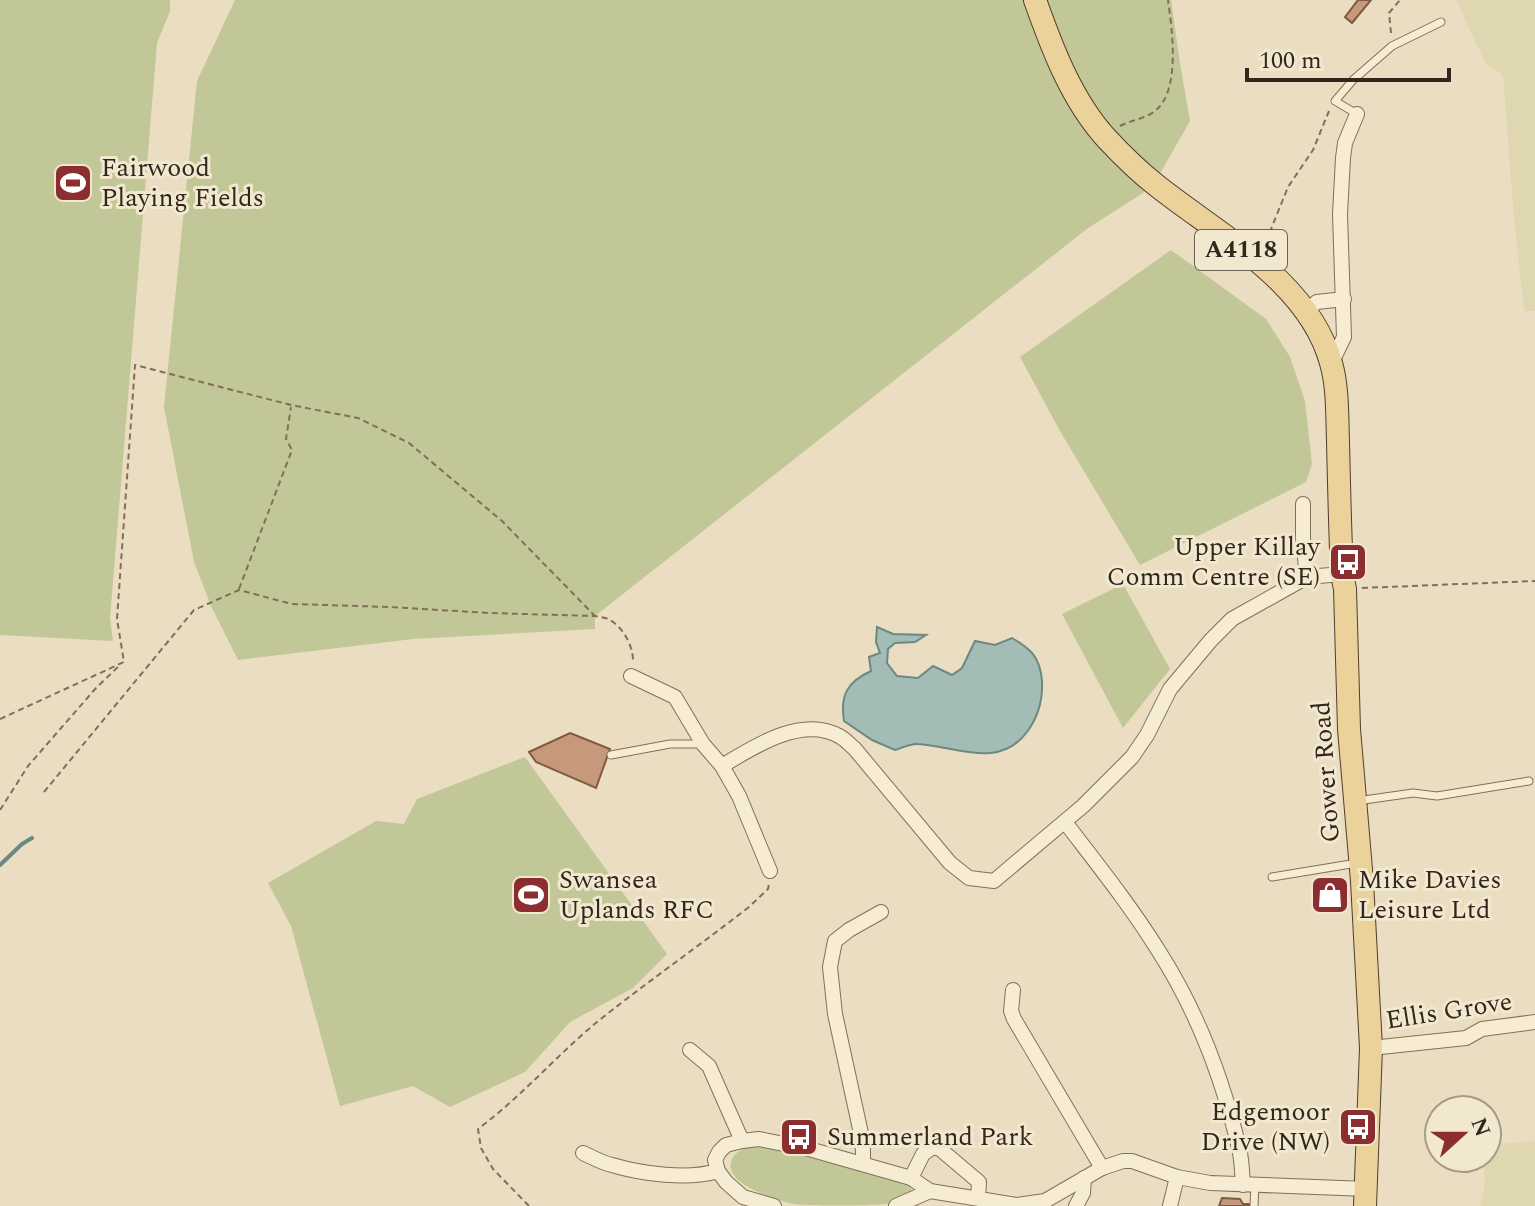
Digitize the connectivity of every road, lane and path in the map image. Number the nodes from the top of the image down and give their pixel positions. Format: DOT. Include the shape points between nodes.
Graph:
graph roads {
  1 [pos="1035,0"];
  2 [pos="1168,0"];
  3 [pos="1400,0"];
  4 [pos="1441,22"];
  5 [pos="1392,46"];
  6 [pos="1335,101"];
  7 [pos="1357,114"];
  8 [pos="1104,136"];
  9 [pos="1251,257"];
  10 [pos="1344,299"];
  11 [pos="1306,311"];
  12 [pos="1331,364"];
  13 [pos="291,405"];
  14 [pos="1303,504"];
  15 [pos="1307,577"];
  16 [pos="1535,581"];
  17 [pos="1343,582"];
  18 [pos="239,590"];
  19 [pos="595,616"];
  20 [pos="124,662"];
  21 [pos="631,676"];
  22 [pos="0,719"];
  23 [pos="703,744"];
  24 [pos="611,755"];
  25 [pos="722,766"];
  26 [pos="1529,781"];
  27 [pos="44,792"];
  28 [pos="1355,801"];
  29 [pos="0,810"];
  30 [pos="1065,822"];
  31 [pos="1361,862"];
  32 [pos="770,871"];
  33 [pos="1272,877"];
  34 [pos="881,912"];
  35 [pos="1013,990"];
  36 [pos="1535,1022"];
  37 [pos="1371,1048"];
  38 [pos="690,1050"];
  39 [pos="742,1141"];
  40 [pos="583,1153"];
  41 [pos="863,1164"];
  42 [pos="1102,1168"];
  43 [pos="718,1171"];
  44 [pos="1177,1177"];
  45 [pos="911,1178"];
  46 [pos="1084,1178"];
  47 [pos="1249,1185"];
  48 [pos="930,1191"];
  49 [pos="1366,1197"];
  50 [pos="978,1198"];
  51 [pos="529,1206"];
  52 [pos="774,1206"];
  53 [pos="896,1206"];
  54 [pos="1076,1206"];
  55 [pos="1170,1206"];
  56 [pos="1254,1206"];
  1 -- 8 [label="main road, A4118" via="1064,71"];
  2 -- 8 [label="path" via="1172,62 1164,102"];
  3 -- 5 [label="path" via="1389,13"];
  4 -- 5 [label="lane"];
  5 -- 6 [label="lane"];
  6 -- 7 [label="lane"];
  6 -- 9 [label="path" via="1271,229"];
  7 -- 10 [label="street" via="1343,158"];
  8 -- 9 [label="main road, A4118" via="1154,184"];
  9 -- 11 [label="main road, A4118"];
  10 -- 11 [label="street" via="1317,302"];
  10 -- 12 [label="street" via="1344,337"];
  11 -- 12 [label="main road, A4118"];
  12 -- 17 [label="main road, A4118"];
  13 -- 18 [label="path" via="286,439 292,450"];
  13 -- 19 [label="path" via="358,418 409,443 502,521"];
  13 -- 20 [label="path" via="135,365 117,619"];
  14 -- 15 [label="street"];
  15 -- 17 [label="street"];
  15 -- 30 [label="street" via="1232,619 1211,640 1170,689 1132,757"];
  16 -- 17 [label="path"];
  17 -- 28 [label="main road, Gower Road / A4118"];
  18 -- 19 [label="path" via="292,604"];
  18 -- 27 [label="path" via="194,610"];
  19 -- 21 [label="path" via="608,619 626,637 633,654"];
  20 -- 22 [label="path"];
  20 -- 29 [label="path" via="28,766"];
  21 -- 23 [label="street" via="675,697"];
  23 -- 24 [label="lane"];
  23 -- 25 [label="street"];
  25 -- 30 [label="street" via="786,733 815,729 838,735 969,878 994,881"];
  25 -- 32 [label="street"];
  26 -- 28 [label="lane" via="1437,796 1413,793"];
  28 -- 31 [label="main road, Gower Road / A4118"];
  30 -- 47 [label="street" via="1132,910 1179,987 1219,1084"];
  31 -- 33 [label="lane"];
  31 -- 37 [label="main road, Gower Road / A4118"];
  32 -- 51 [label="path" via="768,889 749,907 596,1023 478,1129 493,1169"];
  34 -- 41 [label="street" via="835,941 830,967"];
  35 -- 42 [label="street" via="1014,1019"];
  36 -- 37 [label="street, Ellis Grove" via="1481,1021 1466,1038"];
  37 -- 49 [label="main road, Gower Road / A4118"];
  38 -- 39 [label="street" via="709,1066"];
  39 -- 41 [label="street" via="759,1139"];
  39 -- 43 [label="street" via="719,1152"];
  40 -- 43 [label="street" via="647,1172 691,1176"];
  41 -- 45 [label="street"];
  42 -- 44 [label="street" via="1132,1161"];
  42 -- 46 [label="street"];
  43 -- 52 [label="street" via="743,1197"];
  44 -- 47 [label="street"];
  44 -- 55 [label="street"];
  45 -- 48 [label="street"];
  45 -- 50 [label="street" via="923,1154 940,1149 979,1182"];
  46 -- 50 [label="street" via="1045,1201 1016,1205"];
  46 -- 54 [label="street"];
  47 -- 49 [label="street"];
  47 -- 56 [label="lane"];
  48 -- 50 [label="street"];
  48 -- 53 [label="street"];
}
